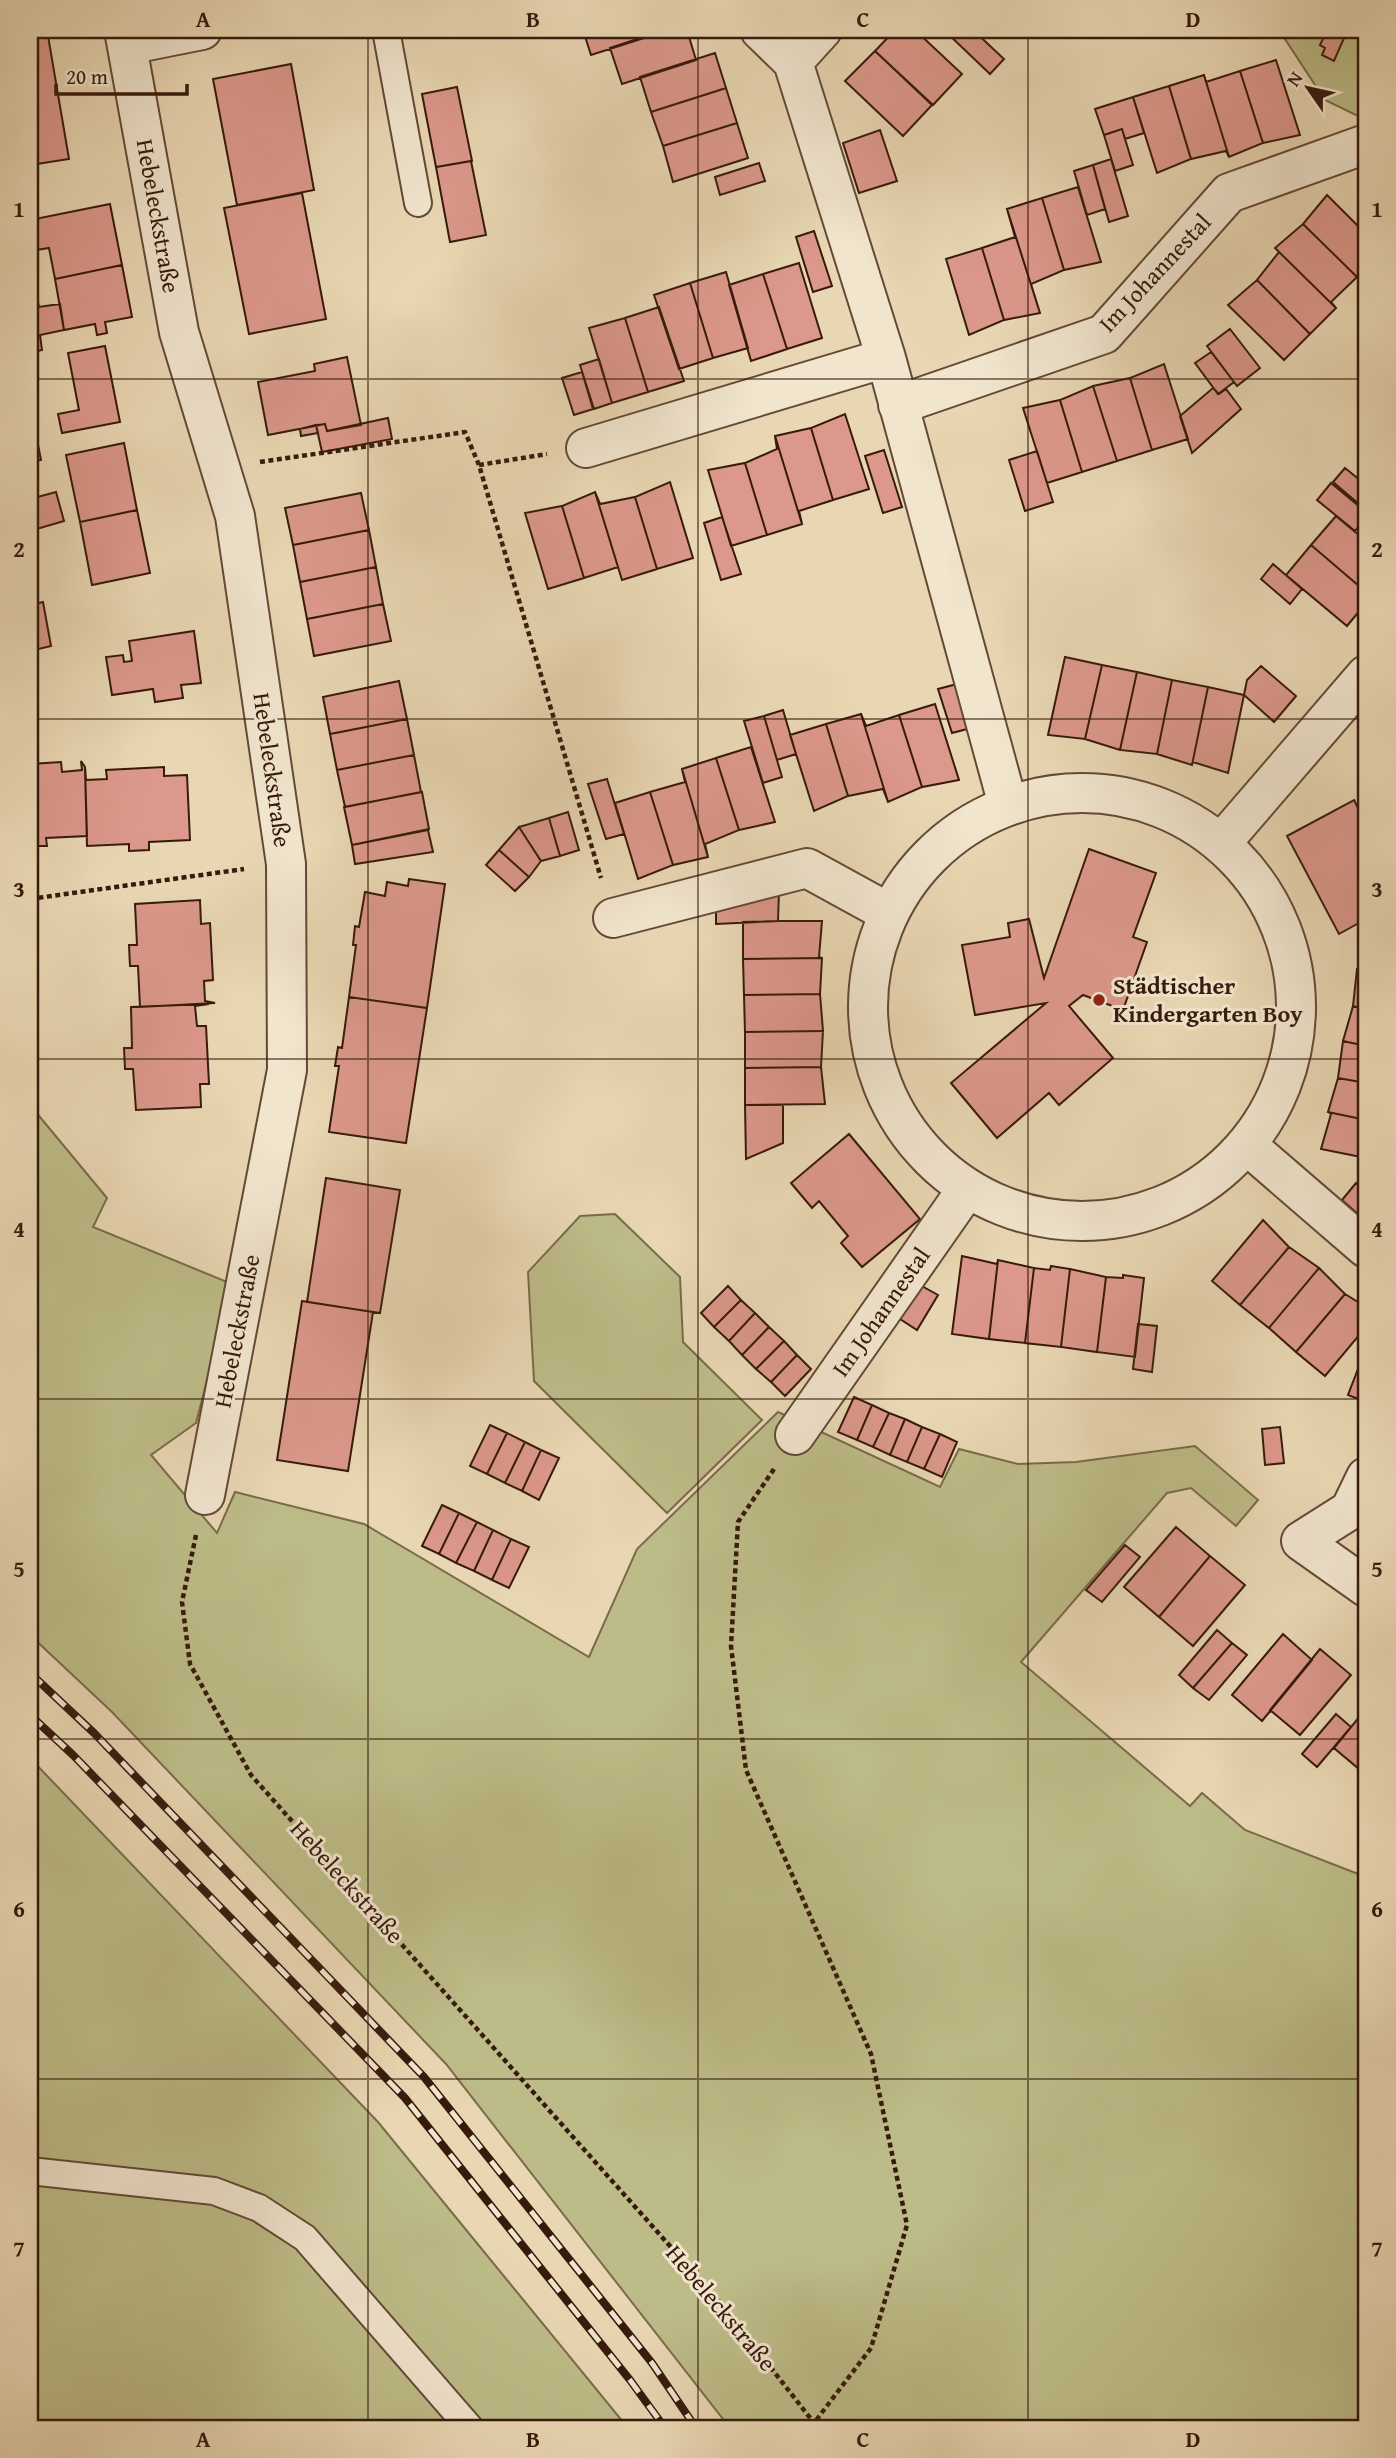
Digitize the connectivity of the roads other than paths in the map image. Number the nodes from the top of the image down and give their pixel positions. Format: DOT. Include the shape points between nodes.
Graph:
graph roads {
  1 [pos="202,30"];
  2 [pos="386,30"];
  3 [pos="760,30"];
  4 [pos="822,30"];
  5 [pos="126,37"];
  6 [pos="793,62"];
  7 [pos="1366,144"];
  8 [pos="418,202"];
  9 [pos="886,358"];
  10 [pos="898,405"];
  11 [pos="586,448"];
  12 [pos="1366,675"];
  13 [pos="1008,805"];
  14 [pos="1223,841"];
  15 [pos="889,913"];
  16 [pos="613,918"];
  17 [pos="1248,1146"];
  18 [pos="967,1189"];
  19 [pos="1366,1248"];
  20 [pos="795,1435"];
  21 [pos="1366,1477"];
  22 [pos="205,1495"];
  23 [pos="1366,1587"];
  24 [pos="30,2171"];
  25 [pos="470,2428"];
  1 -- 5 [label="street"];
  2 -- 8 [label="lane"];
  3 -- 6 [label="street"];
  4 -- 6 [label="street"];
  5 -- 22 [label="street, Hebeleckstraße" via="179,332 234,516 286,864 287,1070"];
  6 -- 9 [label="street"];
  7 -- 10 [label="street, Im Johannestal" via="1229,193 1104,334"];
  9 -- 10 [label="street"];
  9 -- 11 [label="street"];
  10 -- 13 [label="street"];
  12 -- 14 [label="street"];
  13 -- 14 [label="street" via="1065,791 1139,797"];
  13 -- 15 [label="street" via="937,848"];
  14 -- 17 [label="street" via="1282,927 1297,1008 1276,1098"];
  15 -- 16 [label="street" via="807,868"];
  15 -- 18 [label="street" via="867,998 871,1073 912,1143"];
  17 -- 18 [label="street" via="1183,1198 1120,1221 1036,1218"];
  17 -- 19 [label="street"];
  18 -- 20 [label="street, Im Johannestal"];
  21 -- 23 [label="street" via="1350,1510 1301,1541"];
  24 -- 25 [label="lane" via="214,2191 259,2208 305,2238"];
}
